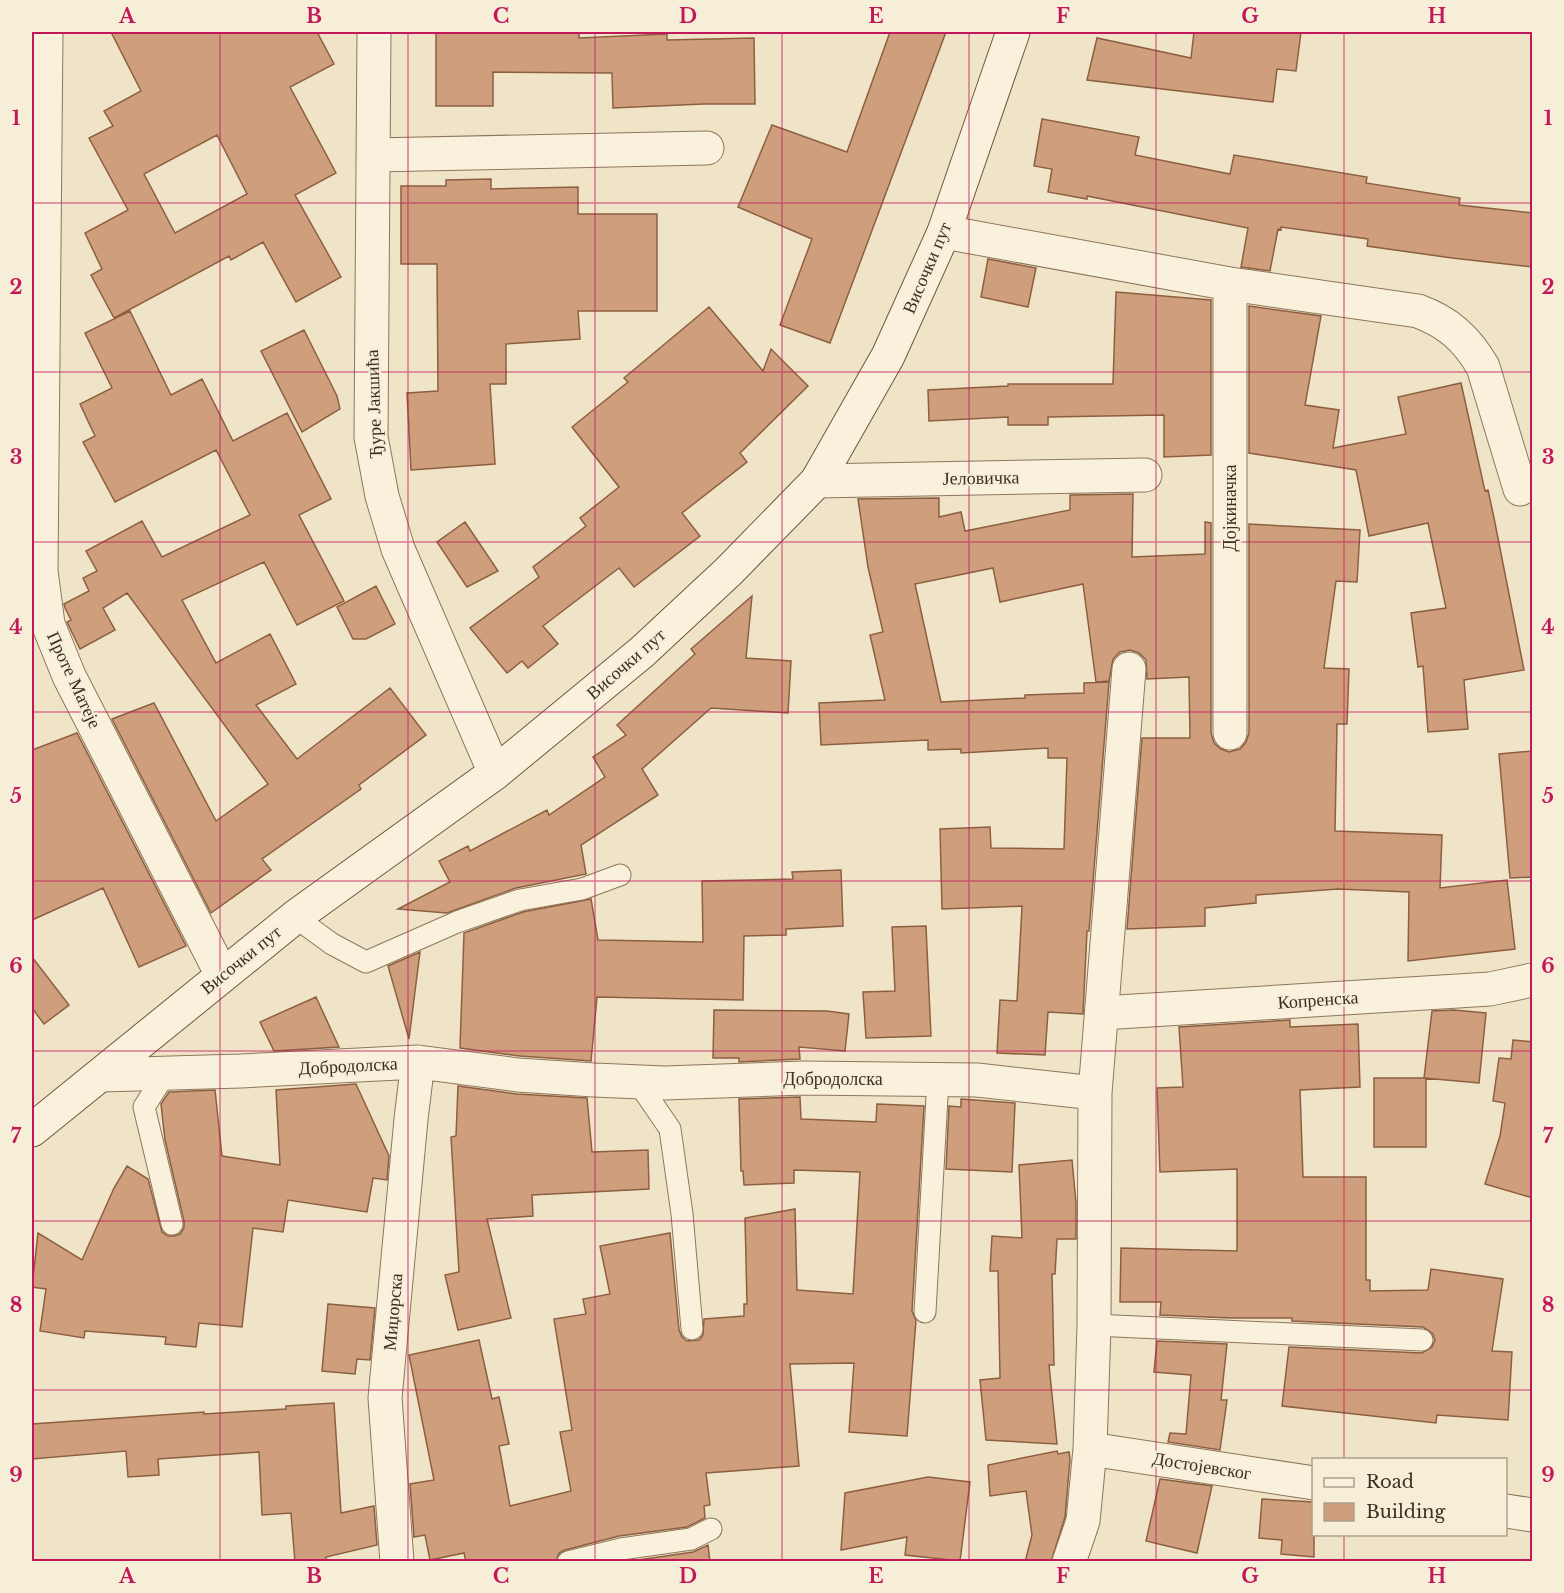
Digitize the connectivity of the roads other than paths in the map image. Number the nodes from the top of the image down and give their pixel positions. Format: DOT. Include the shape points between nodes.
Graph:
graph roads {
  1 [pos="46,32"];
  2 [pos="374,32"];
  3 [pos="1013,32"];
  4 [pos="706,148"];
  5 [pos="373,155"];
  6 [pos="944,232"];
  7 [pos="1230,284"];
  8 [pos="1145,475"];
  9 [pos="817,481"];
  10 [pos="1520,489"];
  11 [pos="1129,669"];
  12 [pos="1230,733"];
  13 [pos="495,773"];
  14 [pos="620,875"];
  15 [pos="295,917"];
  16 [pos="222,975"];
  17 [pos="1533,980"];
  18 [pos="1102,1013"];
  19 [pos="418,1062"];
  20 [pos="165,1074"];
  21 [pos="101,1075"];
  22 [pos="938,1079"];
  23 [pos="638,1082"];
  24 [pos="1095,1093"];
  25 [pos="32,1130"];
  26 [pos="172,1224"];
  27 [pos="925,1312"];
  28 [pos="1094,1324"];
  29 [pos="692,1329"];
  30 [pos="1422,1340"];
  31 [pos="1090,1449"];
  32 [pos="1312,1482"];
  33 [pos="1507,1511"];
  34 [pos="1533,1515"];
  35 [pos="711,1529"];
  36 [pos="397,1562"];
  37 [pos="568,1562"];
  38 [pos="1069,1562"];
  1 -- 16 [label="street, Проте Матеје" via="41,571 44,602 52,638 69,676"];
  2 -- 5 [label="street, Ђуре Јакшића"];
  3 -- 6 [label="street, Височки пут"];
  4 -- 5 [label="street"];
  5 -- 13 [label="street, Ђуре Јакшића" via="371,436 376,466 398,549"];
  6 -- 7 [label="street"];
  6 -- 9 [label="street, Височки пут" via="888,356"];
  7 -- 10 [label="street" via="1418,311 1449,326 1474,351 1483,367"];
  7 -- 12 [label="street, Дојкиначка"];
  8 -- 9 [label="street, Јеловичка"];
  9 -- 13 [label="street, Височки пут" via="642,652"];
  11 -- 18 [label="street"];
  13 -- 15 [label="street, Височки пут"];
  14 -- 15 [label="lane" via="582,889 520,900 457,922 366,962"];
  15 -- 16 [label="street, Височки пут"];
  16 -- 21 [label="street, Височки пут"];
  17 -- 18 [label="street, Копренска" via="1490,989"];
  18 -- 24 [label="street"];
  19 -- 20 [label="street, Добродолска"];
  19 -- 23 [label="street, Добродолска" via="518,1075"];
  19 -- 36 [label="street, Миџорска" via="385,1398"];
  20 -- 21 [label="street, Добродолска"];
  20 -- 26 [label="lane" via="144,1107"];
  21 -- 25 [label="street, Височки пут"];
  22 -- 23 [label="street, Добродолска"];
  22 -- 24 [label="street, Добродолска"];
  22 -- 27 [label="lane"];
  23 -- 29 [label="lane" via="670,1129"];
  24 -- 28 [label="street"];
  28 -- 30 [label="lane"];
  28 -- 31 [label="street"];
  31 -- 32 [label="street, Достојевског"];
  31 -- 38 [label="street" via="1083,1521"];
  33 -- 34 [label="street"];
  35 -- 37 [label="lane" via="691,1539 621,1549"];
}
